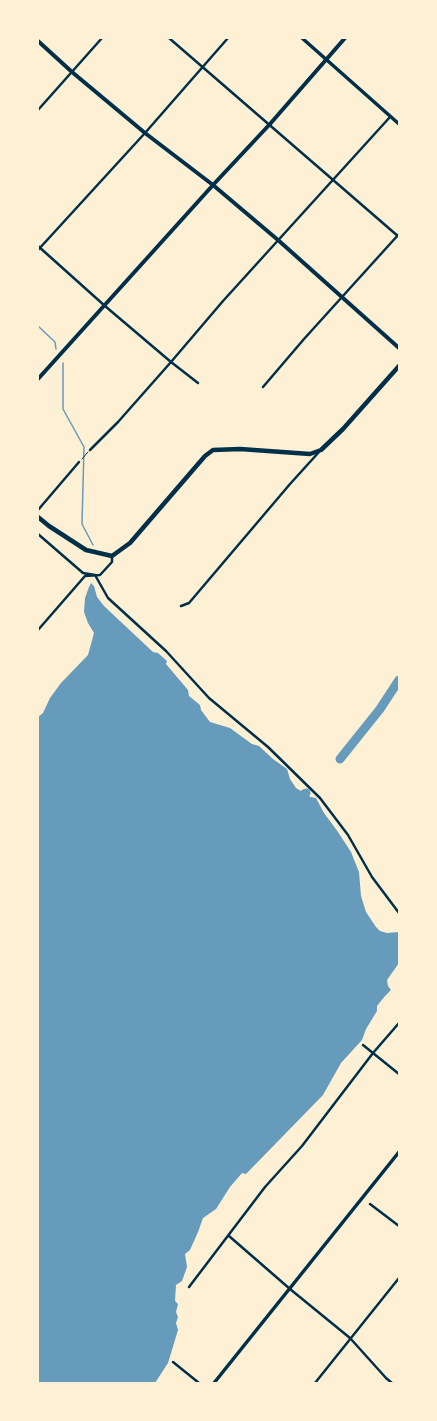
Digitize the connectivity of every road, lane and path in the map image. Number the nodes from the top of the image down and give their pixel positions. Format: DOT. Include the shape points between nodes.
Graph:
graph roads {
  1 [pos="102,38"];
  2 [pos="169,38"];
  3 [pos="228,38"];
  4 [pos="302,38"];
  5 [pos="345,38"];
  6 [pos="38,41"];
  7 [pos="326,60"];
  8 [pos="203,67"];
  9 [pos="72,72"];
  10 [pos="38,110"];
  11 [pos="390,117"];
  12 [pos="270,124"];
  13 [pos="399,124"];
  14 [pos="145,133"];
  15 [pos="332,180"];
  16 [pos="213,185"];
  17 [pos="398,236"];
  18 [pos="278,240"];
  19 [pos="39,248"];
  20 [pos="342,298"];
  21 [pos="105,306"];
  22 [pos="399,348"];
  23 [pos="171,362"];
  24 [pos="399,366"];
  25 [pos="38,378"];
  26 [pos="198,383"];
  27 [pos="264,386"];
  28 [pos="90,450"];
  29 [pos="321,450"];
  30 [pos="79,462"];
  31 [pos="38,510"];
  32 [pos="38,517"];
  33 [pos="38,534"];
  34 [pos="112,556"];
  35 [pos="95,575"];
  36 [pos="181,606"];
  37 [pos="38,630"];
  38 [pos="399,913"];
  39 [pos="399,1022"];
  40 [pos="363,1045"];
  41 [pos="373,1053"];
  42 [pos="399,1074"];
  43 [pos="399,1152"];
  44 [pos="370,1204"];
  45 [pos="399,1226"];
  46 [pos="229,1236"];
  47 [pos="399,1278"];
  48 [pos="189,1287"];
  49 [pos="290,1289"];
  50 [pos="350,1338"];
  51 [pos="173,1362"];
  52 [pos="200,1383"];
  53 [pos="214,1383"];
  54 [pos="314,1383"];
  55 [pos="392,1383"];
  1 -- 9 [label="street"];
  2 -- 8 [label="street"];
  3 -- 8 [label="street"];
  4 -- 7 [label="street"];
  5 -- 7 [label="main road"];
  6 -- 9 [label="main road"];
  7 -- 11 [label="street"];
  7 -- 12 [label="main road"];
  8 -- 12 [label="street"];
  8 -- 14 [label="street"];
  9 -- 10 [label="street"];
  9 -- 14 [label="main road"];
  11 -- 13 [label="street"];
  11 -- 15 [label="street"];
  12 -- 15 [label="street"];
  12 -- 16 [label="main road"];
  14 -- 16 [label="main road"];
  14 -- 19 [label="street"];
  15 -- 17 [label="street"];
  15 -- 18 [label="street"];
  16 -- 18 [label="main road"];
  16 -- 21 [label="main road"];
  17 -- 20 [label="street"];
  18 -- 20 [label="main road"];
  18 -- 23 [label="street"];
  19 -- 21 [label="street"];
  20 -- 22 [label="main road"];
  20 -- 27 [label="street"];
  21 -- 23 [label="street"];
  21 -- 25 [label="main road"];
  23 -- 26 [label="street"];
  23 -- 28 [label="street"];
  24 -- 29 [label="main road"];
  28 -- 30 [label="path"];
  29 -- 34 [label="main road" via="310,454 240,449 213,450 130,543"];
  29 -- 36 [label="street" via="189,603"];
  30 -- 31 [label="street"];
  32 -- 34 [label="main road" via="86,550"];
  33 -- 35 [label="street" via="83,573"];
  34 -- 35 [label="street" via="112,562 100,575"];
  35 -- 37 [label="street" via="85,576"];
  35 -- 38 [label="street" via="108,598 166,651 209,698 268,747 320,798 348,835 372,877"];
  39 -- 41 [label="street"];
  40 -- 41 [label="street"];
  41 -- 42 [label="street"];
  41 -- 46 [label="street" via="302,1146 265,1187"];
  43 -- 49 [label="street"];
  44 -- 45 [label="street"];
  46 -- 48 [label="street"];
  46 -- 49 [label="street"];
  47 -- 50 [label="street"];
  49 -- 50 [label="street"];
  49 -- 53 [label="street"];
  50 -- 54 [label="street"];
  50 -- 55 [label="street"];
  51 -- 52 [label="street"];
}
